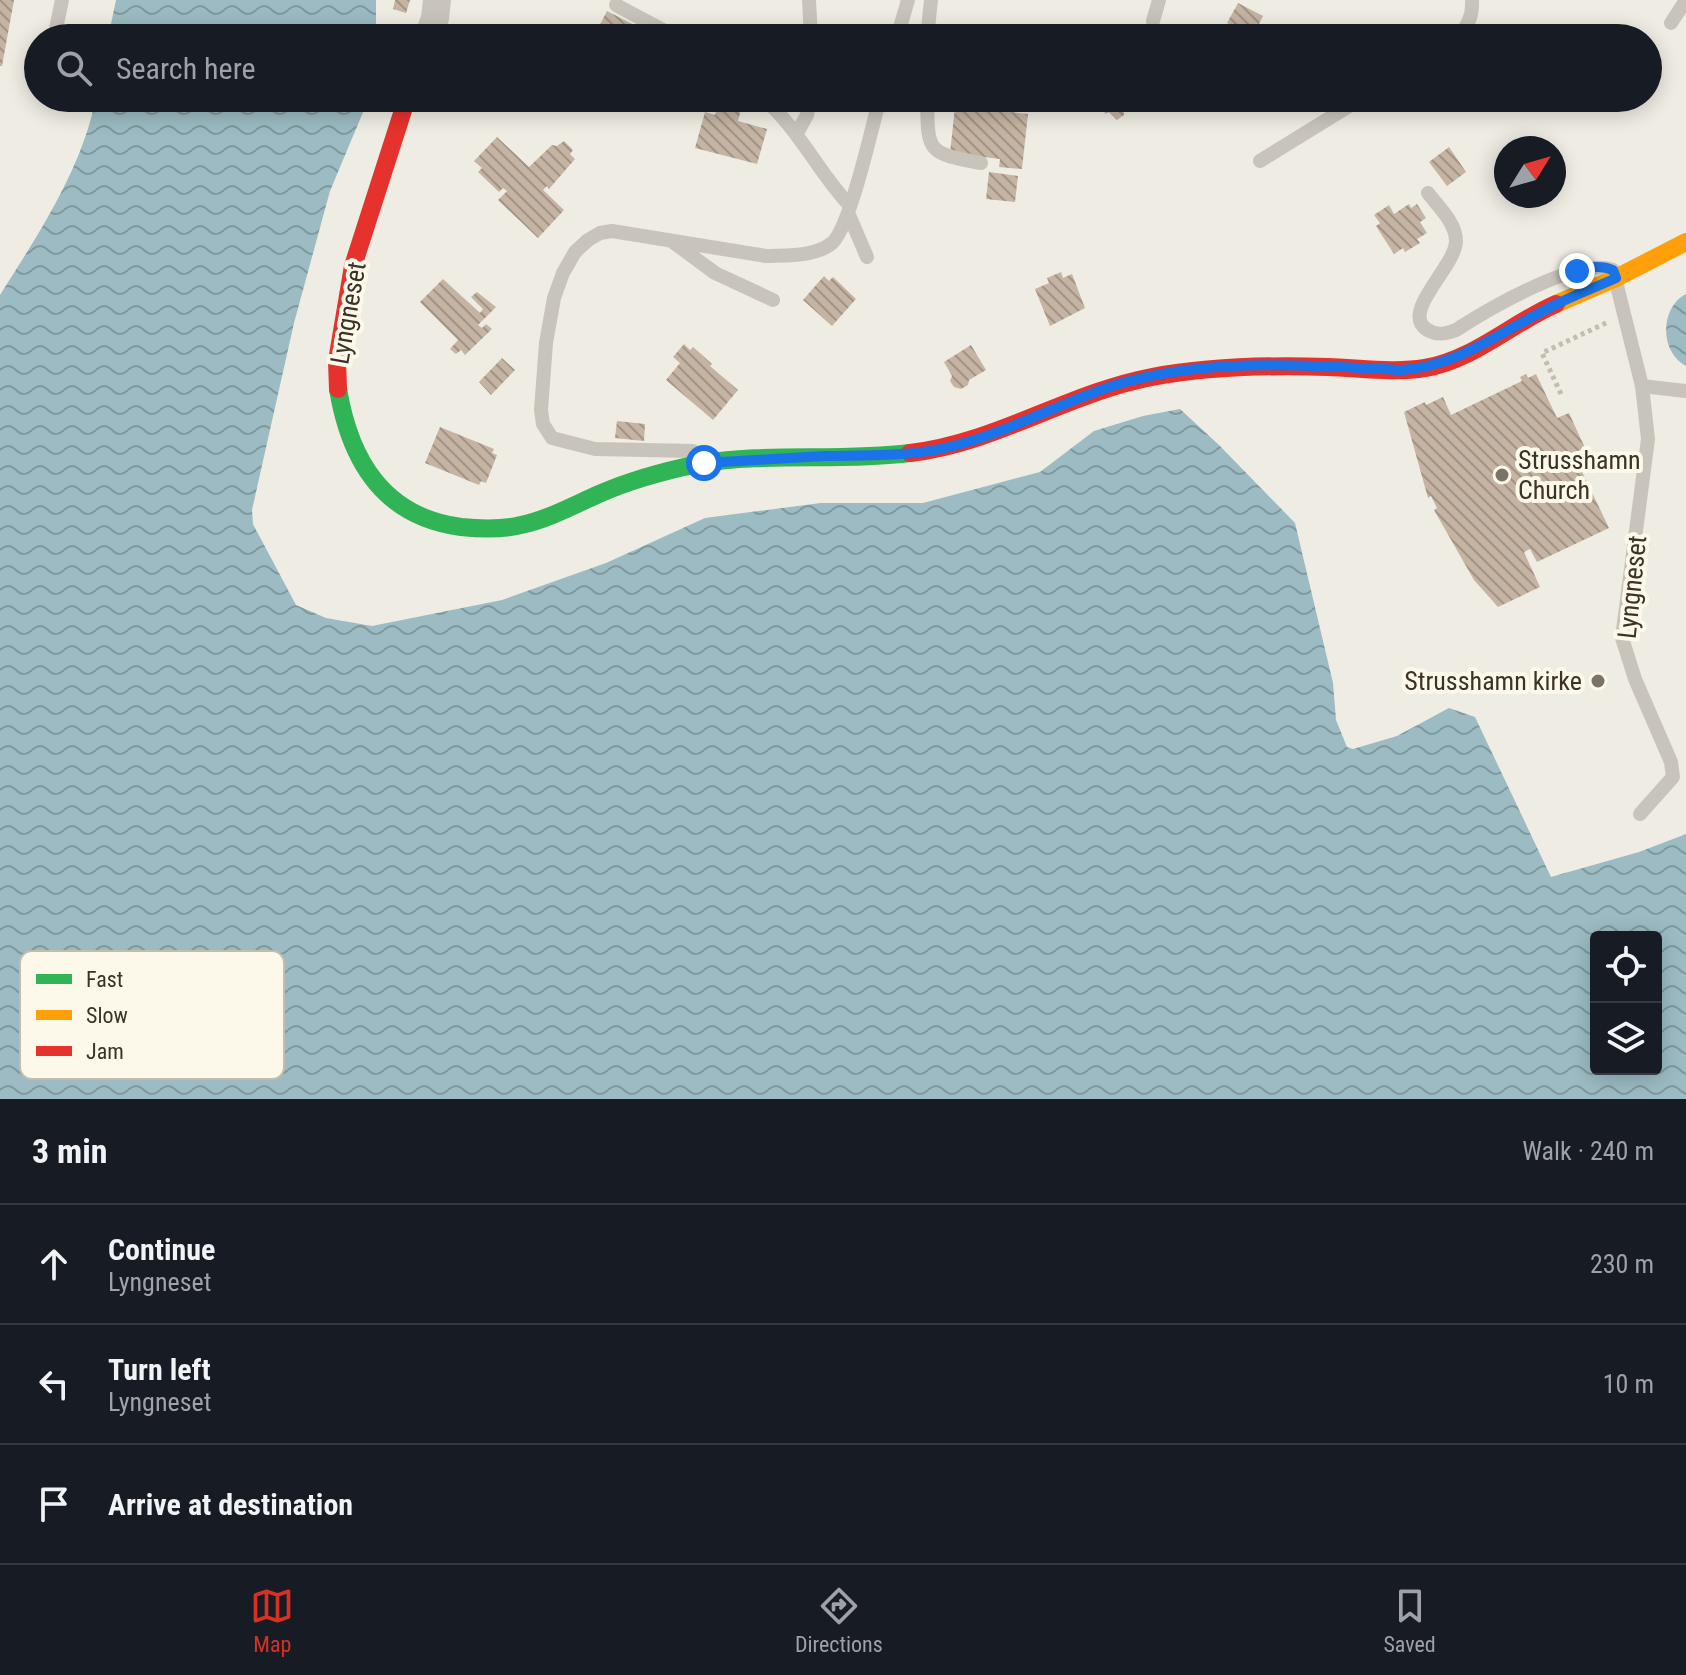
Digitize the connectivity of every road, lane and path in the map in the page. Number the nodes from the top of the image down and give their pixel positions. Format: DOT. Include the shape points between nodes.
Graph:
graph roads {
  1 [pos="62,0"];
  2 [pos="437,0"];
  3 [pos="809,0"];
  4 [pos="908,0"];
  5 [pos="931,0"];
  6 [pos="1159,0"];
  7 [pos="1472,0"];
  8 [pos="1686,0"];
  9 [pos="616,5"];
  10 [pos="1153,21"];
  11 [pos="1671,23"];
  12 [pos="57,24"];
  13 [pos="433,24"];
  14 [pos="652,24"];
  15 [pos="810,24"];
  16 [pos="901,24"];
  17 [pos="928,24"];
  18 [pos="1468,24"];
  19 [pos="403,112"];
  20 [pos="777,112"];
  21 [pos="808,112"];
  22 [pos="876,112"];
  23 [pos="927,112"];
  24 [pos="1339,112"];
  25 [pos="797,133"];
  26 [pos="1260,161"];
  27 [pos="981,163"];
  28 [pos="1428,193"];
  29 [pos="850,210"];
  30 [pos="673,242"];
  31 [pos="1686,242"];
  32 [pos="867,257"];
  33 [pos="1616,278"];
  34 [pos="773,300"];
  35 [pos="1623,315"];
  36 [pos="1642,386"];
  37 [pos="1686,391"];
  38 [pos="1561,394"];
  39 [pos="731,461"];
  40 [pos="1640,814"];
  1 -- 12 [label="lane"];
  2 -- 13 [label="street"];
  3 -- 15 [label="lane"];
  4 -- 16 [label="lane"];
  5 -- 17 [label="lane"];
  6 -- 10 [label="lane"];
  7 -- 18 [label="lane"];
  8 -- 11 [label="lane"];
  9 -- 14 [label="lane"];
  19 -- 39 [label="street, Lyngneset" via="354,263 337,374 354,449 382,491 427,521 506,528 533,522 636,478"];
  20 -- 25 [label="lane"];
  21 -- 25 [label="lane"];
  22 -- 29 [label="lane, Lyngneset"];
  23 -- 27 [label="lane" via="932,146"];
  24 -- 26 [label="lane"];
  25 -- 29 [label="lane"];
  28 -- 33 [label="lane" via="1456,239 1455,252 1420,306 1421,323 1435,333 1456,330 1525,291 1587,267 1608,268"];
  29 -- 30 [label="lane, Lyngneset" via="840,234 820,250 766,256"];
  29 -- 32 [label="lane"];
  30 -- 34 [label="lane, Lyngneset" via="715,273"];
  30 -- 39 [label="lane, Lyngneset" via="612,231 600,233 575,252 554,298 546,343 543,424 552,438 595,449 686,449"];
  31 -- 33 [label="street, Lyngneset"];
  33 -- 35 [label="lane, Lyngneset"];
  33 -- 39 [label="street, Lyngneset" via="1545,309 1462,356 1427,368 1208,367 1111,387 950,447 878,456"];
  35 -- 36 [label="lane, Lyngneset"];
  35 -- 38 [label="path" via="1542,353"];
  36 -- 37 [label="lane"];
  36 -- 40 [label="lane, Lyngneset" via="1648,439 1622,638 1673,777"];
}
